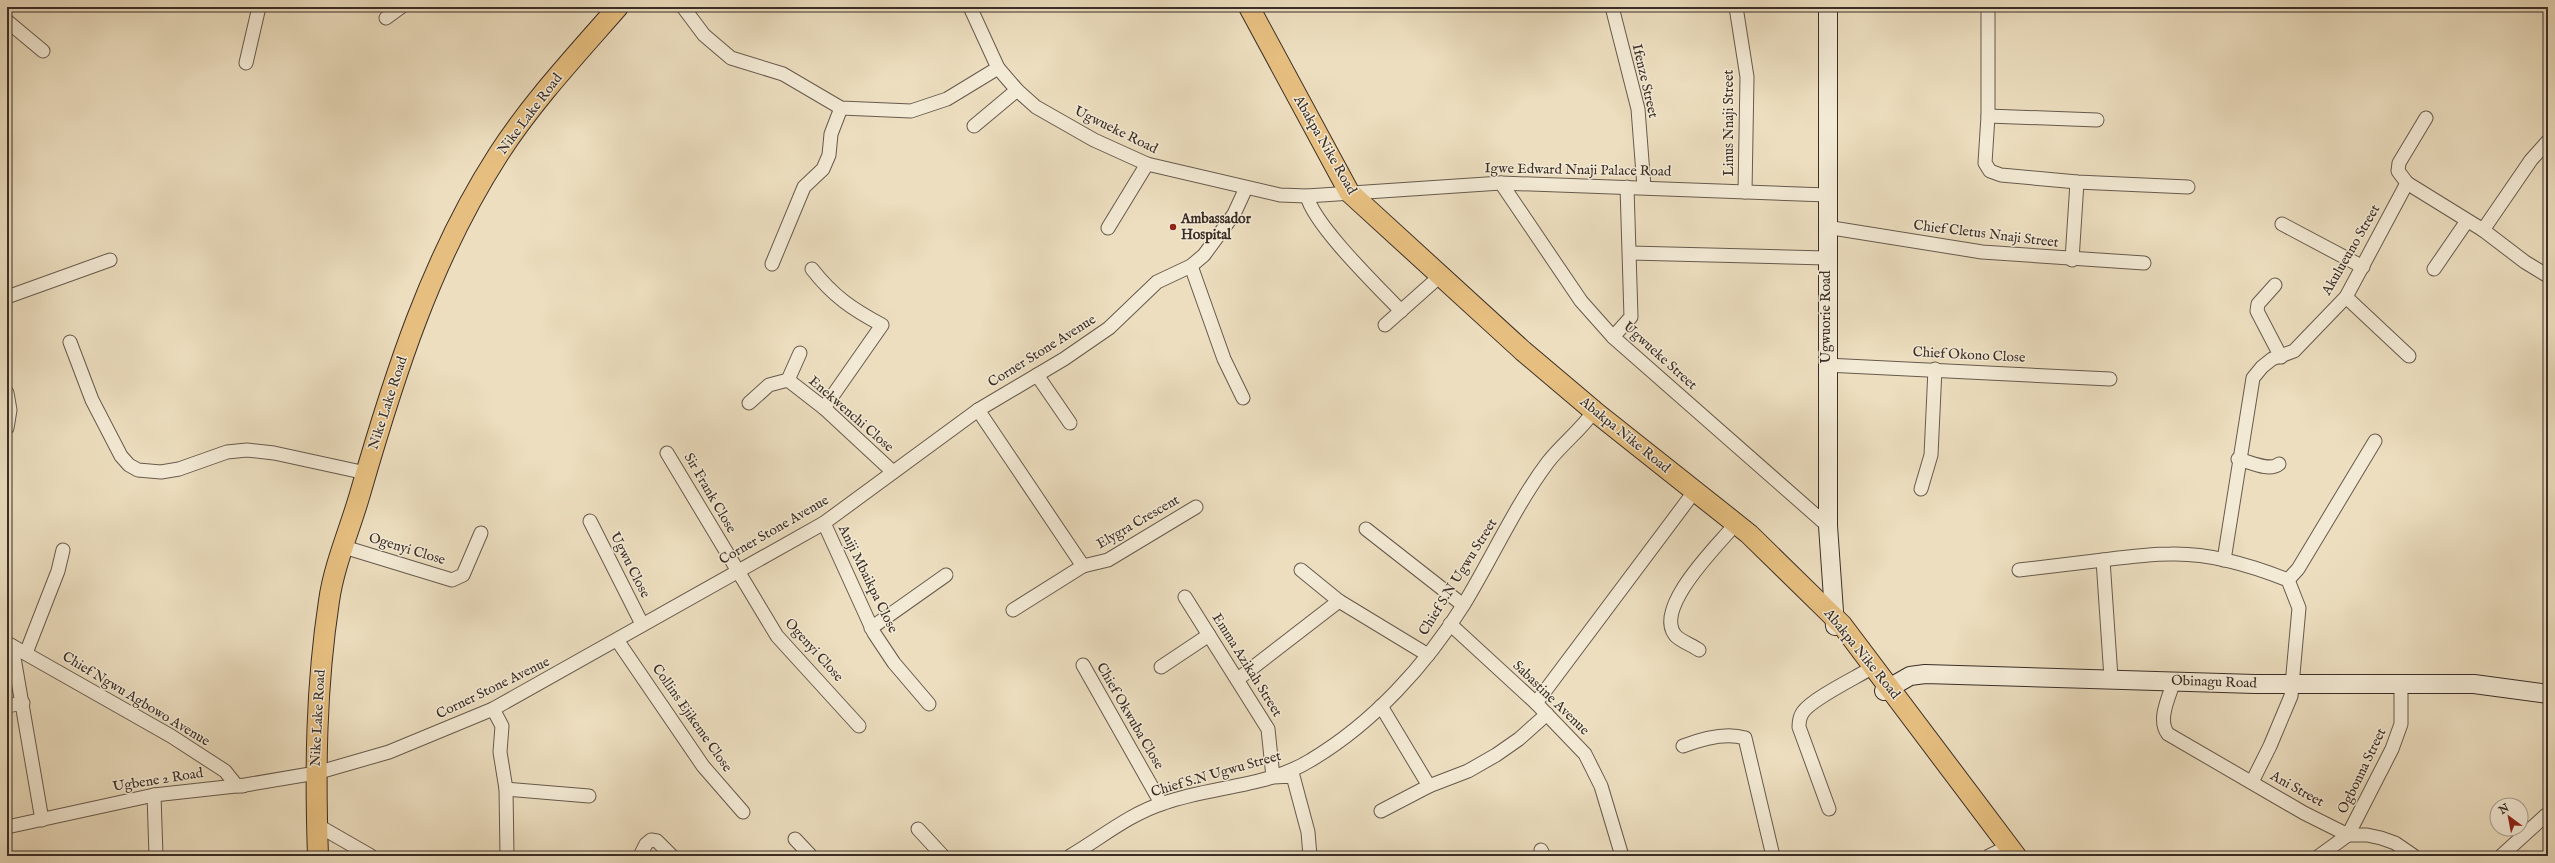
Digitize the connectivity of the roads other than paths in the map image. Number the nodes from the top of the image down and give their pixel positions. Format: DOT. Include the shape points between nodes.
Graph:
graph roads {
  1 [pos="259,7"];
  2 [pos="401,7"];
  3 [pos="618,7"];
  4 [pos="683,7"];
  5 [pos="970,7"];
  6 [pos="1241,7"];
  7 [pos="1249,7"];
  8 [pos="1612,7"];
  9 [pos="1736,7"];
  10 [pos="1828,7"];
  11 [pos="1988,7"];
  12 [pos="386,18"];
  13 [pos="7,21"];
  14 [pos="43,52"];
  15 [pos="246,63"];
  16 [pos="998,68"];
  17 [pos="1017,90"];
  18 [pos="841,108"];
  19 [pos="1988,116"];
  20 [pos="2426,118"];
  21 [pos="2097,120"];
  22 [pos="974,126"];
  23 [pos="2548,142"];
  24 [pos="1147,164"];
  25 [pos="2077,182"];
  26 [pos="1501,183"];
  27 [pos="2407,183"];
  28 [pos="1644,187"];
  29 [pos="2188,187"];
  30 [pos="1246,188"];
  31 [pos="1627,188"];
  32 [pos="1745,192"];
  33 [pos="1340,194"];
  34 [pos="1827,195"];
  35 [pos="1307,196"];
  36 [pos="2467,221"];
  37 [pos="2282,224"];
  38 [pos="1826,227"];
  39 [pos="1108,228"];
  40 [pos="2483,230"];
  41 [pos="1630,253"];
  42 [pos="1826,258"];
  43 [pos="110,260"];
  44 [pos="2072,260"];
  45 [pos="2144,263"];
  46 [pos="772,264"];
  47 [pos="1191,266"];
  48 [pos="2363,267"];
  49 [pos="812,269"];
  50 [pos="2434,269"];
  51 [pos="2548,276"];
  52 [pos="1437,280"];
  53 [pos="2275,285"];
  54 [pos="7,297"];
  55 [pos="2346,297"];
  56 [pos="1400,311"];
  57 [pos="1384,325"];
  58 [pos="1613,337"];
  59 [pos="70,342"];
  60 [pos="800,353"];
  61 [pos="2409,356"];
  62 [pos="2281,357"];
  63 [pos="1826,364"];
  64 [pos="1935,369"];
  65 [pos="1037,375"];
  66 [pos="2110,379"];
  67 [pos="788,380"];
  68 [pos="7,393"];
  69 [pos="1243,398"];
  70 [pos="749,403"];
  71 [pos="824,408"];
  72 [pos="978,410"];
  73 [pos="1592,413"];
  74 [pos="1070,423"];
  75 [pos="7,428"];
  76 [pos="2375,441"];
  77 [pos="668,452"];
  78 [pos="2238,459"];
  79 [pos="2279,464"];
  80 [pos="893,472"];
  81 [pos="366,473"];
  82 [pos="1921,489"];
  83 [pos="1691,496"];
  84 [pos="1196,507"];
  85 [pos="590,521"];
  86 [pos="824,523"];
  87 [pos="1828,526"];
  88 [pos="1732,528"];
  89 [pos="1366,529"];
  90 [pos="481,533"];
  91 [pos="344,547"];
  92 [pos="63,550"];
  93 [pos="2104,560"];
  94 [pos="2224,560"];
  95 [pos="1083,566"];
  96 [pos="737,570"];
  97 [pos="1301,570"];
  98 [pos="2019,570"];
  99 [pos="946,575"];
  100 [pos="2288,580"];
  101 [pos="1185,597"];
  102 [pos="1339,601"];
  103 [pos="1463,605"];
  104 [pos="1013,610"];
  105 [pos="1835,622"];
  106 [pos="642,624"];
  107 [pos="1450,624"];
  108 [pos="871,628"];
  109 [pos="1209,635"];
  110 [pos="617,640"];
  111 [pos="10,644"];
  112 [pos="1699,650"];
  113 [pos="26,653"];
  114 [pos="1428,655"];
  115 [pos="1083,666"];
  116 [pos="1161,667"];
  117 [pos="1868,670"];
  118 [pos="2111,678"];
  119 [pos="1238,679"];
  120 [pos="2174,681"];
  121 [pos="2292,682"];
  122 [pos="2402,684"];
  123 [pos="1887,689"];
  124 [pos="2548,694"];
  125 [pos="1536,702"];
  126 [pos="23,703"];
  127 [pos="929,704"];
  128 [pos="7,706"];
  129 [pos="1381,706"];
  130 [pos="493,709"];
  131 [pos="1547,714"];
  132 [pos="859,726"];
  133 [pos="1683,746"];
  134 [pos="316,773"];
  135 [pos="1273,777"];
  136 [pos="2252,782"];
  137 [pos="245,786"];
  138 [pos="1429,786"];
  139 [pos="506,789"];
  140 [pos="154,795"];
  141 [pos="589,796"];
  142 [pos="1162,803"];
  143 [pos="1829,809"];
  144 [pos="1381,811"];
  145 [pos="743,812"];
  146 [pos="2546,815"];
  147 [pos="42,820"];
  148 [pos="316,826"];
  149 [pos="7,827"];
  150 [pos="918,829"];
  151 [pos="2348,835"];
  152 [pos="795,839"];
  153 [pos="2005,853"];
  154 [pos="156,856"];
  155 [pos="318,856"];
  156 [pos="372,856"];
  157 [pos="507,856"];
  158 [pos="640,856"];
  159 [pos="672,856"];
  160 [pos="810,856"];
  161 [pos="943,856"];
  162 [pos="1070,856"];
  163 [pos="1310,856"];
  164 [pos="1622,856"];
  165 [pos="1773,856"];
  166 [pos="2318,856"];
  167 [pos="2414,856"];
  168 [pos="2501,856"];
  1 -- 15 [label="street"];
  2 -- 12 [label="street"];
  3 -- 81 [label="main road, Nike Lake Road" via="548,88 499,153 483,180 426,292"];
  4 -- 18 [label="street" via="704,35 731,58 782,74"];
  5 -- 16 [label="street, Ugwueke Road"];
  6 -- 33 [label="main road, Abakpa Nike Road"];
  7 -- 33 [label="main road, Abakpa Nike Road"];
  8 -- 28 [label="street, Ifenze Street" via="1638,109"];
  9 -- 32 [label="street, Linus Nnaji Street" via="1747,77"];
  10 -- 34 [label="street, Ugwuorie Road"];
  11 -- 19 [label="street"];
  13 -- 14 [label="street"];
  16 -- 17 [label="street, Ugwueke Road"];
  16 -- 18 [label="street" via="947,99 910,111"];
  17 -- 22 [label="street"];
  17 -- 24 [label="street, Ugwueke Road" via="1036,107 1054,118"];
  18 -- 46 [label="street" via="831,134 829,155 823,168 804,187"];
  19 -- 21 [label="street"];
  19 -- 25 [label="street" via="1985,163 1990,171 2001,175"];
  20 -- 27 [label="street" via="2399,163 2398,170"];
  23 -- 40 [label="street" via="2531,160"];
  24 -- 30 [label="street, Ugwueke Road"];
  24 -- 39 [label="street"];
  25 -- 29 [label="street"];
  25 -- 44 [label="street"];
  26 -- 31 [label="street, Igwe Edward Nnaji Palace Road"];
  26 -- 33 [label="street, Igwe Edward Nnaji Palace Road"];
  26 -- 58 [label="street, Ugwueke Street" via="1581,301"];
  27 -- 36 [label="street"];
  27 -- 48 [label="street, Akulueuno Street"];
  28 -- 31 [label="street, Igwe Edward Nnaji Palace Road"];
  28 -- 32 [label="street, Igwe Edward Nnaji Palace Road"];
  30 -- 35 [label="street, Ugwueke Road" via="1280,195"];
  30 -- 47 [label="street, Corner Stone Avenue" via="1234,214 1204,255"];
  31 -- 41 [label="street"];
  32 -- 34 [label="street, Igwe Edward Nnaji Palace Road"];
  33 -- 35 [label="street, Ugwueke Road"];
  33 -- 52 [label="main road, Abakpa Nike Road"];
  34 -- 38 [label="street, Ugwuorie Road"];
  35 -- 56 [label="street" via="1309,204 1330,233"];
  36 -- 40 [label="street"];
  36 -- 50 [label="street"];
  37 -- 48 [label="street"];
  38 -- 42 [label="street, Ugwuorie Road"];
  38 -- 44 [label="street, Chief Cletus Nnaji Street" via="1982,252"];
  40 -- 51 [label="street"];
  41 -- 42 [label="street"];
  41 -- 58 [label="street" via="1631,317"];
  42 -- 63 [label="street, Ugwuorie Road"];
  43 -- 54 [label="street"];
  44 -- 45 [label="street, Chief Cletus Nnaji Street"];
  47 -- 65 [label="street, Corner Stone Avenue" via="1157,282 1109,328"];
  47 -- 69 [label="street" via="1224,359"];
  48 -- 55 [label="street, Akulueuno Street"];
  49 -- 71 [label="street" via="827,288 849,307 882,325"];
  52 -- 56 [label="street"];
  52 -- 73 [label="main road, Abakpa Nike Road"];
  53 -- 62 [label="street" via="2258,304 2257,311"];
  55 -- 61 [label="street"];
  55 -- 62 [label="street, Akulueuno Street" via="2294,351"];
  56 -- 57 [label="street"];
  58 -- 87 [label="street, Ugwueke Street"];
  59 -- 81 [label="street" via="92,400 121,456 138,470 161,472 179,469 227,452 247,450 274,453"];
  60 -- 67 [label="street, Enekwenchi Close"];
  62 -- 78 [label="street, Akulueuno Street" via="2272,359 2253,378"];
  63 -- 64 [label="street, Chief Okono Close"];
  63 -- 87 [label="street, Ugwuorie Road"];
  64 -- 66 [label="street, Chief Okono Close"];
  64 -- 82 [label="street" via="1931,455"];
  65 -- 72 [label="street, Corner Stone Avenue"];
  65 -- 74 [label="street"];
  67 -- 70 [label="street, Enekwenchi Close" via="769,385"];
  67 -- 71 [label="street, Enekwenchi Close"];
  68 -- 75 [label="street" via="10,410"];
  71 -- 80 [label="street, Enekwenchi Close"];
  72 -- 80 [label="street, Corner Stone Avenue"];
  72 -- 95 [label="street"];
  73 -- 83 [label="main road, Abakpa Nike Road"];
  73 -- 103 [label="street, Chief S.N Ugwu Street" via="1549,462"];
  73 -- 105 [label="main road, Abakpa Nike Road" via="1749,534"];
  76 -- 100 [label="street" via="2298,569"];
  77 -- 96 [label="street, Sir Frank Close"];
  78 -- 79 [label="street" via="2269,467"];
  78 -- 94 [label="street, Akulueuno Street"];
  80 -- 86 [label="street, Corner Stone Avenue"];
  81 -- 91 [label="main road, Nike Lake Road"];
  83 -- 88 [label="main road, Abakpa Nike Road"];
  83 -- 125 [label="street"];
  84 -- 95 [label="street, Elygra Crescent" via="1108,560"];
  85 -- 106 [label="street, Ugwu Close"];
  86 -- 96 [label="street, Corner Stone Avenue"];
  86 -- 108 [label="street, Aniji Mbaikpa Close"];
  87 -- 105 [label="street, Ugwuorie Road"];
  88 -- 105 [label="main road, Abakpa Nike Road" via="1750,541"];
  88 -- 112 [label="street" via="1705,558 1678,596 1671,614 1671,625 1676,635"];
  89 -- 103 [label="street"];
  90 -- 91 [label="street, Ogenyi Close" via="463,575 452,580"];
  91 -- 134 [label="main road, Nike Lake Road" via="330,598 318,692"];
  92 -- 113 [label="street" via="58,571"];
  93 -- 94 [label="street" via="2173,554"];
  93 -- 98 [label="street"];
  93 -- 118 [label="street"];
  94 -- 100 [label="street"];
  95 -- 104 [label="street, Elygra Crescent"];
  96 -- 106 [label="street, Corner Stone Avenue"];
  96 -- 132 [label="street, Ogenyi Close" via="777,636 842,704"];
  97 -- 102 [label="street"];
  99 -- 108 [label="street"];
  100 -- 121 [label="street, Ani Street" via="2299,608"];
  101 -- 109 [label="street, Emma Azikah Street"];
  102 -- 114 [label="street"];
  102 -- 119 [label="street"];
  103 -- 107 [label="street, Chief S.N Ugwu Street"];
  105 -- 117 [label="main road, Abakpa Nike Road"];
  105 -- 123 [label="main road, Abakpa Nike Road"];
  106 -- 110 [label="street, Corner Stone Avenue"];
  107 -- 114 [label="street, Chief S.N Ugwu Street"];
  107 -- 125 [label="street, Sabastine Avenue"];
  108 -- 127 [label="street, Aniji Mbaikpa Close" via="894,663"];
  109 -- 116 [label="street"];
  109 -- 119 [label="street, Emma Azikah Street"];
  110 -- 130 [label="street, Corner Stone Avenue"];
  110 -- 145 [label="street, Collins Ejikeme Close" via="703,766"];
  111 -- 113 [label="street, Chief Ngwu Agbowo Avenue"];
  111 -- 126 [label="street"];
  113 -- 137 [label="street, Chief Ngwu Agbowo Avenue" via="171,736 225,771 237,786"];
  114 -- 129 [label="street, Chief S.N Ugwu Street"];
  115 -- 142 [label="street, Chief Okwuba Close"];
  117 -- 123 [label="main road, Abakpa Nike Road"];
  117 -- 143 [label="street" via="1812,704 1803,711 1799,719 1799,727"];
  118 -- 120 [label="street, Obinagu Road"];
  118 -- 123 [label="street, Obinagu Road" via="1925,674 1910,676"];
  119 -- 135 [label="street, Emma Azikah Street" via="1268,729"];
  120 -- 121 [label="street, Obinagu Road" via="2254,684"];
  120 -- 136 [label="street, Ani Street" via="2163,719 2163,728 2168,734"];
  121 -- 122 [label="street, Obinagu Road"];
  121 -- 136 [label="street, Ani Street" via="2291,696"];
  122 -- 124 [label="street, Obinagu Road" via="2474,684"];
  122 -- 151 [label="street, Ogbonna Street" via="2401,724 2392,749"];
  123 -- 153 [label="main road, Abakpa Nike Road"];
  125 -- 131 [label="street, Sabastine Avenue"];
  126 -- 128 [label="street"];
  126 -- 147 [label="street"];
  129 -- 135 [label="street, Chief S.N Ugwu Street" via="1349,734 1310,761"];
  129 -- 138 [label="street"];
  130 -- 134 [label="street, Corner Stone Avenue" via="389,752"];
  130 -- 139 [label="street" via="502,726 500,752"];
  131 -- 138 [label="street" via="1496,755 1468,771"];
  131 -- 164 [label="street, Sabastine Avenue" via="1567,732 1585,754 1601,786"];
  133 -- 165 [label="street" via="1701,739 1736,735 1745,738"];
  134 -- 137 [label="street, Ugbene 2 Road"];
  134 -- 148 [label="main road, Nike Lake Road"];
  135 -- 142 [label="street, Chief S.N Ugwu Street"];
  135 -- 163 [label="street" via="1293,776 1308,832"];
  136 -- 151 [label="street, Ani Street"];
  137 -- 140 [label="street, Ugbene 2 Road"];
  138 -- 144 [label="street"];
  139 -- 141 [label="street"];
  139 -- 157 [label="street"];
  140 -- 147 [label="street, Ugbene 2 Road"];
  140 -- 154 [label="street"];
  142 -- 162 [label="street, Chief S.N Ugwu Street" via="1128,819"];
  146 -- 168 [label="street"];
  147 -- 149 [label="street, Ugbene 2 Road"];
  148 -- 155 [label="main road, Nike Lake Road"];
  148 -- 156 [label="street"];
  150 -- 161 [label="street"];
  151 -- 166 [label="street, Ogbonna Street"];
  151 -- 167 [label="street, Ani Street" via="2381,838 2395,843"];
  152 -- 160 [label="street"];
  158 -- 159 [label="street" via="651,840 657,841"];
}
